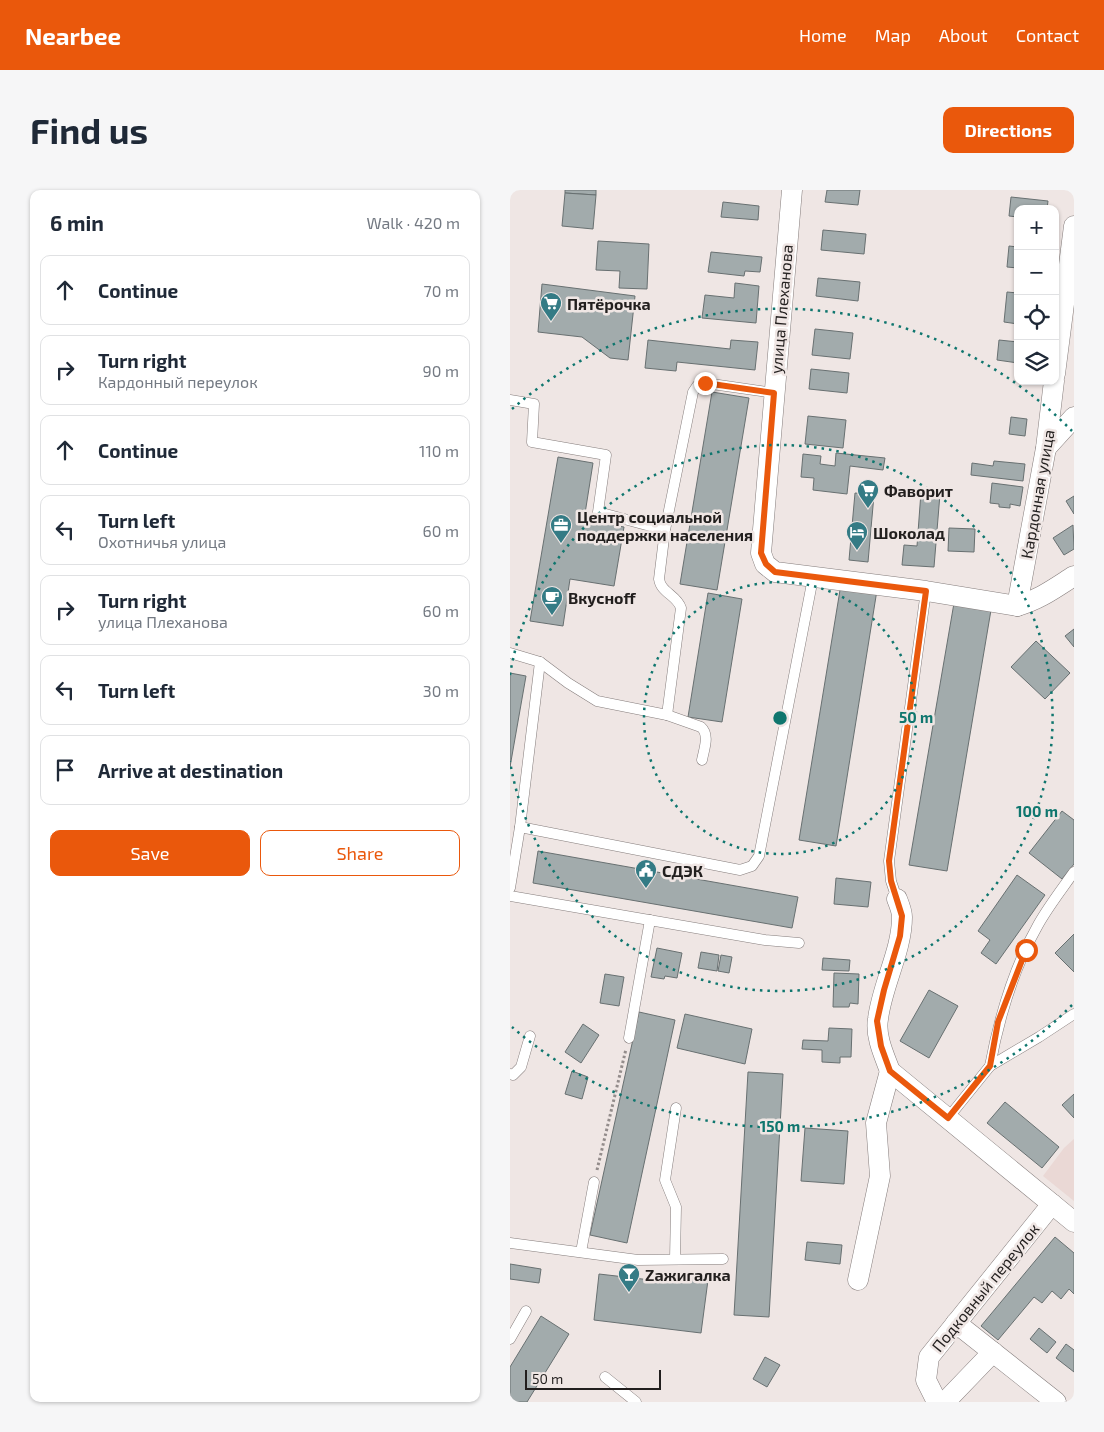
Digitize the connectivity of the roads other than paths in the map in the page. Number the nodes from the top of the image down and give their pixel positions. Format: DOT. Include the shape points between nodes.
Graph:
graph roads {
  1 [pos="792,190"];
  2 [pos="1074,226"];
  3 [pos="1059,343"];
  4 [pos="1054,385"];
  5 [pos="774,393"];
  6 [pos="510,400"];
  7 [pos="1074,417"];
  8 [pos="1046,448"];
  9 [pos="665,530"];
  10 [pos="1074,576"];
  11 [pos="813,578"];
  12 [pos="926,591"];
  13 [pos="1017,606"];
  14 [pos="510,653"];
  15 [pos="540,662"];
  16 [pos="667,715"];
  17 [pos="702,760"];
  18 [pos="520,827"];
  19 [pos="1074,872"];
  20 [pos="510,888"];
  21 [pos="510,896"];
  22 [pos="897,899"];
  23 [pos="650,920"];
  24 [pos="799,943"];
  25 [pos="1074,1014"];
  26 [pos="530,1036"];
  27 [pos="629,1038"];
  28 [pos="990,1066"];
  29 [pos="890,1071"];
  30 [pos="510,1074"];
  31 [pos="676,1108"];
  32 [pos="948,1118"];
  33 [pos="594,1182"];
  34 [pos="1052,1204"];
  35 [pos="1074,1222"];
  36 [pos="510,1243"];
  37 [pos="581,1252"];
  38 [pos="675,1259"];
  39 [pos="723,1259"];
  40 [pos="858,1280"];
  41 [pos="526,1311"];
  42 [pos="956,1324"];
  43 [pos="510,1339"];
  44 [pos="993,1352"];
  45 [pos="605,1377"];
  46 [pos="636,1402"];
  47 [pos="937,1402"];
  48 [pos="945,1402"];
  49 [pos="1056,1402"];
  1 -- 5 [label="street, улица Плеханова"];
  2 -- 3 [label="street"];
  4 -- 8 [label="street, Кардонная улица"];
  5 -- 9 [label="lane" via="705,383 697,386 693,392"];
  5 -- 11 [label="street, улица Плеханова" via="761,553 775,572"];
  6 -- 9 [label="lane" via="534,404 532,442 606,455 598,512"];
  7 -- 8 [label="street"];
  8 -- 13 [label="street, Кардонная улица"];
  9 -- 16 [label="lane" via="660,584 677,599 681,608"];
  10 -- 13 [label="street" via="1046,595"];
  11 -- 12 [label="street"];
  11 -- 18 [label="lane" via="759,856 752,866 740,870"];
  12 -- 13 [label="street"];
  12 -- 22 [label="lane" via="889,861"];
  14 -- 15 [label="lane"];
  15 -- 16 [label="lane" via="598,701"];
  15 -- 18 [label="lane"];
  16 -- 17 [label="lane" via="705,730"];
  18 -- 20 [label="lane"];
  19 -- 28 [label="lane" via="1026,950 998,1022"];
  21 -- 23 [label="lane"];
  22 -- 29 [label="street" via="902,916 900,936 877,1021"];
  23 -- 24 [label="lane"];
  23 -- 27 [label="lane"];
  25 -- 28 [label="lane"];
  26 -- 30 [label="lane" via="521,1067"];
  28 -- 32 [label="lane"];
  29 -- 32 [label="street"];
  29 -- 40 [label="street" via="876,1123 880,1176"];
  31 -- 38 [label="lane" via="665,1180 676,1207"];
  32 -- 34 [label="street"];
  33 -- 37 [label="lane"];
  34 -- 35 [label="street"];
  34 -- 42 [label="street, Подковный переулок"];
  36 -- 37 [label="lane"];
  37 -- 38 [label="lane" via="638,1260"];
  38 -- 39 [label="lane"];
  41 -- 43 [label="lane"];
  42 -- 44 [label="street"];
  42 -- 47 [label="street, Подковный переулок" via="929,1357 926,1380"];
  44 -- 48 [label="street"];
  44 -- 49 [label="street"];
  45 -- 46 [label="lane"];
}
